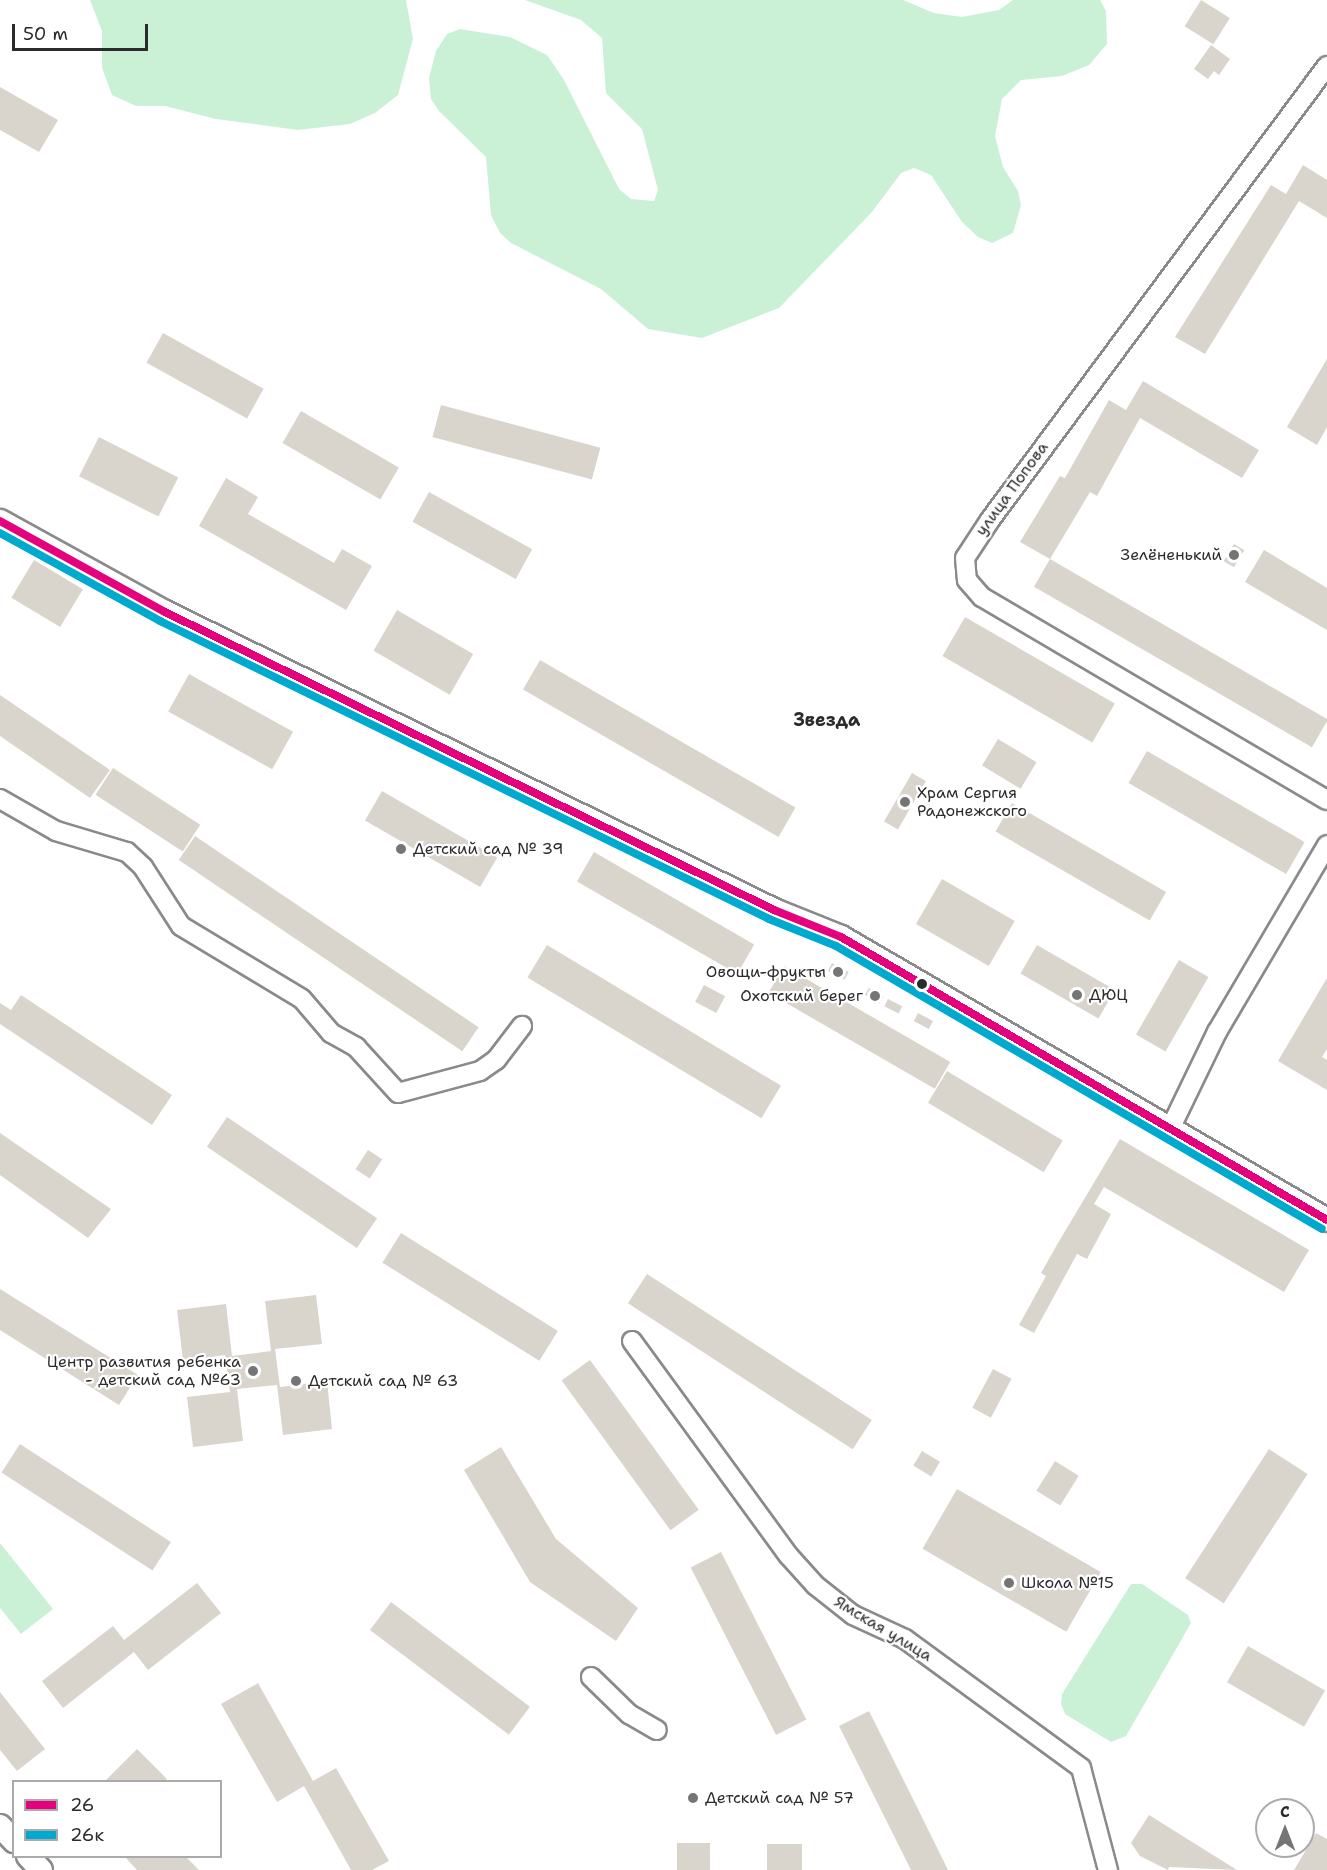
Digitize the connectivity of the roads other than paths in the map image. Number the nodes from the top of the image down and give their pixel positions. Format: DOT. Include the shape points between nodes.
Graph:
graph roads {
  1 [pos="1327,66"];
  2 [pos="0,521"];
  3 [pos="0,800"];
  4 [pos="1327,800"];
  5 [pos="1327,845"];
  6 [pos="522,1026"];
  7 [pos="1171,1127"];
  8 [pos="1327,1220"];
  9 [pos="632,1341"];
  10 [pos="591,1677"];
  11 [pos="657,1730"];
  12 [pos="0,1826"];
  13 [pos="12,1839"];
  14 [pos="29,1858"];
  15 [pos="41,1870"];
  16 [pos="1108,1870"];
  1 -- 4 [label="street, улица Попова" via="996,510 965,558 967,580 982,597"];
  2 -- 7 [label="street" via="165,612 774,910 841,937"];
  3 -- 6 [label="street" via="56,831 127,852 143,867 181,926 302,999 331,1034 356,1047 398,1093 480,1071 496,1060"];
  5 -- 7 [label="street" via="1217,1032"];
  7 -- 8 [label="street"];
  9 -- 16 [label="street, Ямская улица" via="789,1556 815,1585 853,1614 905,1639 1081,1768"];
  10 -- 11 [label="street" via="629,1714"];
  12 -- 13 [label="street"];
  14 -- 15 [label="street"];
}
